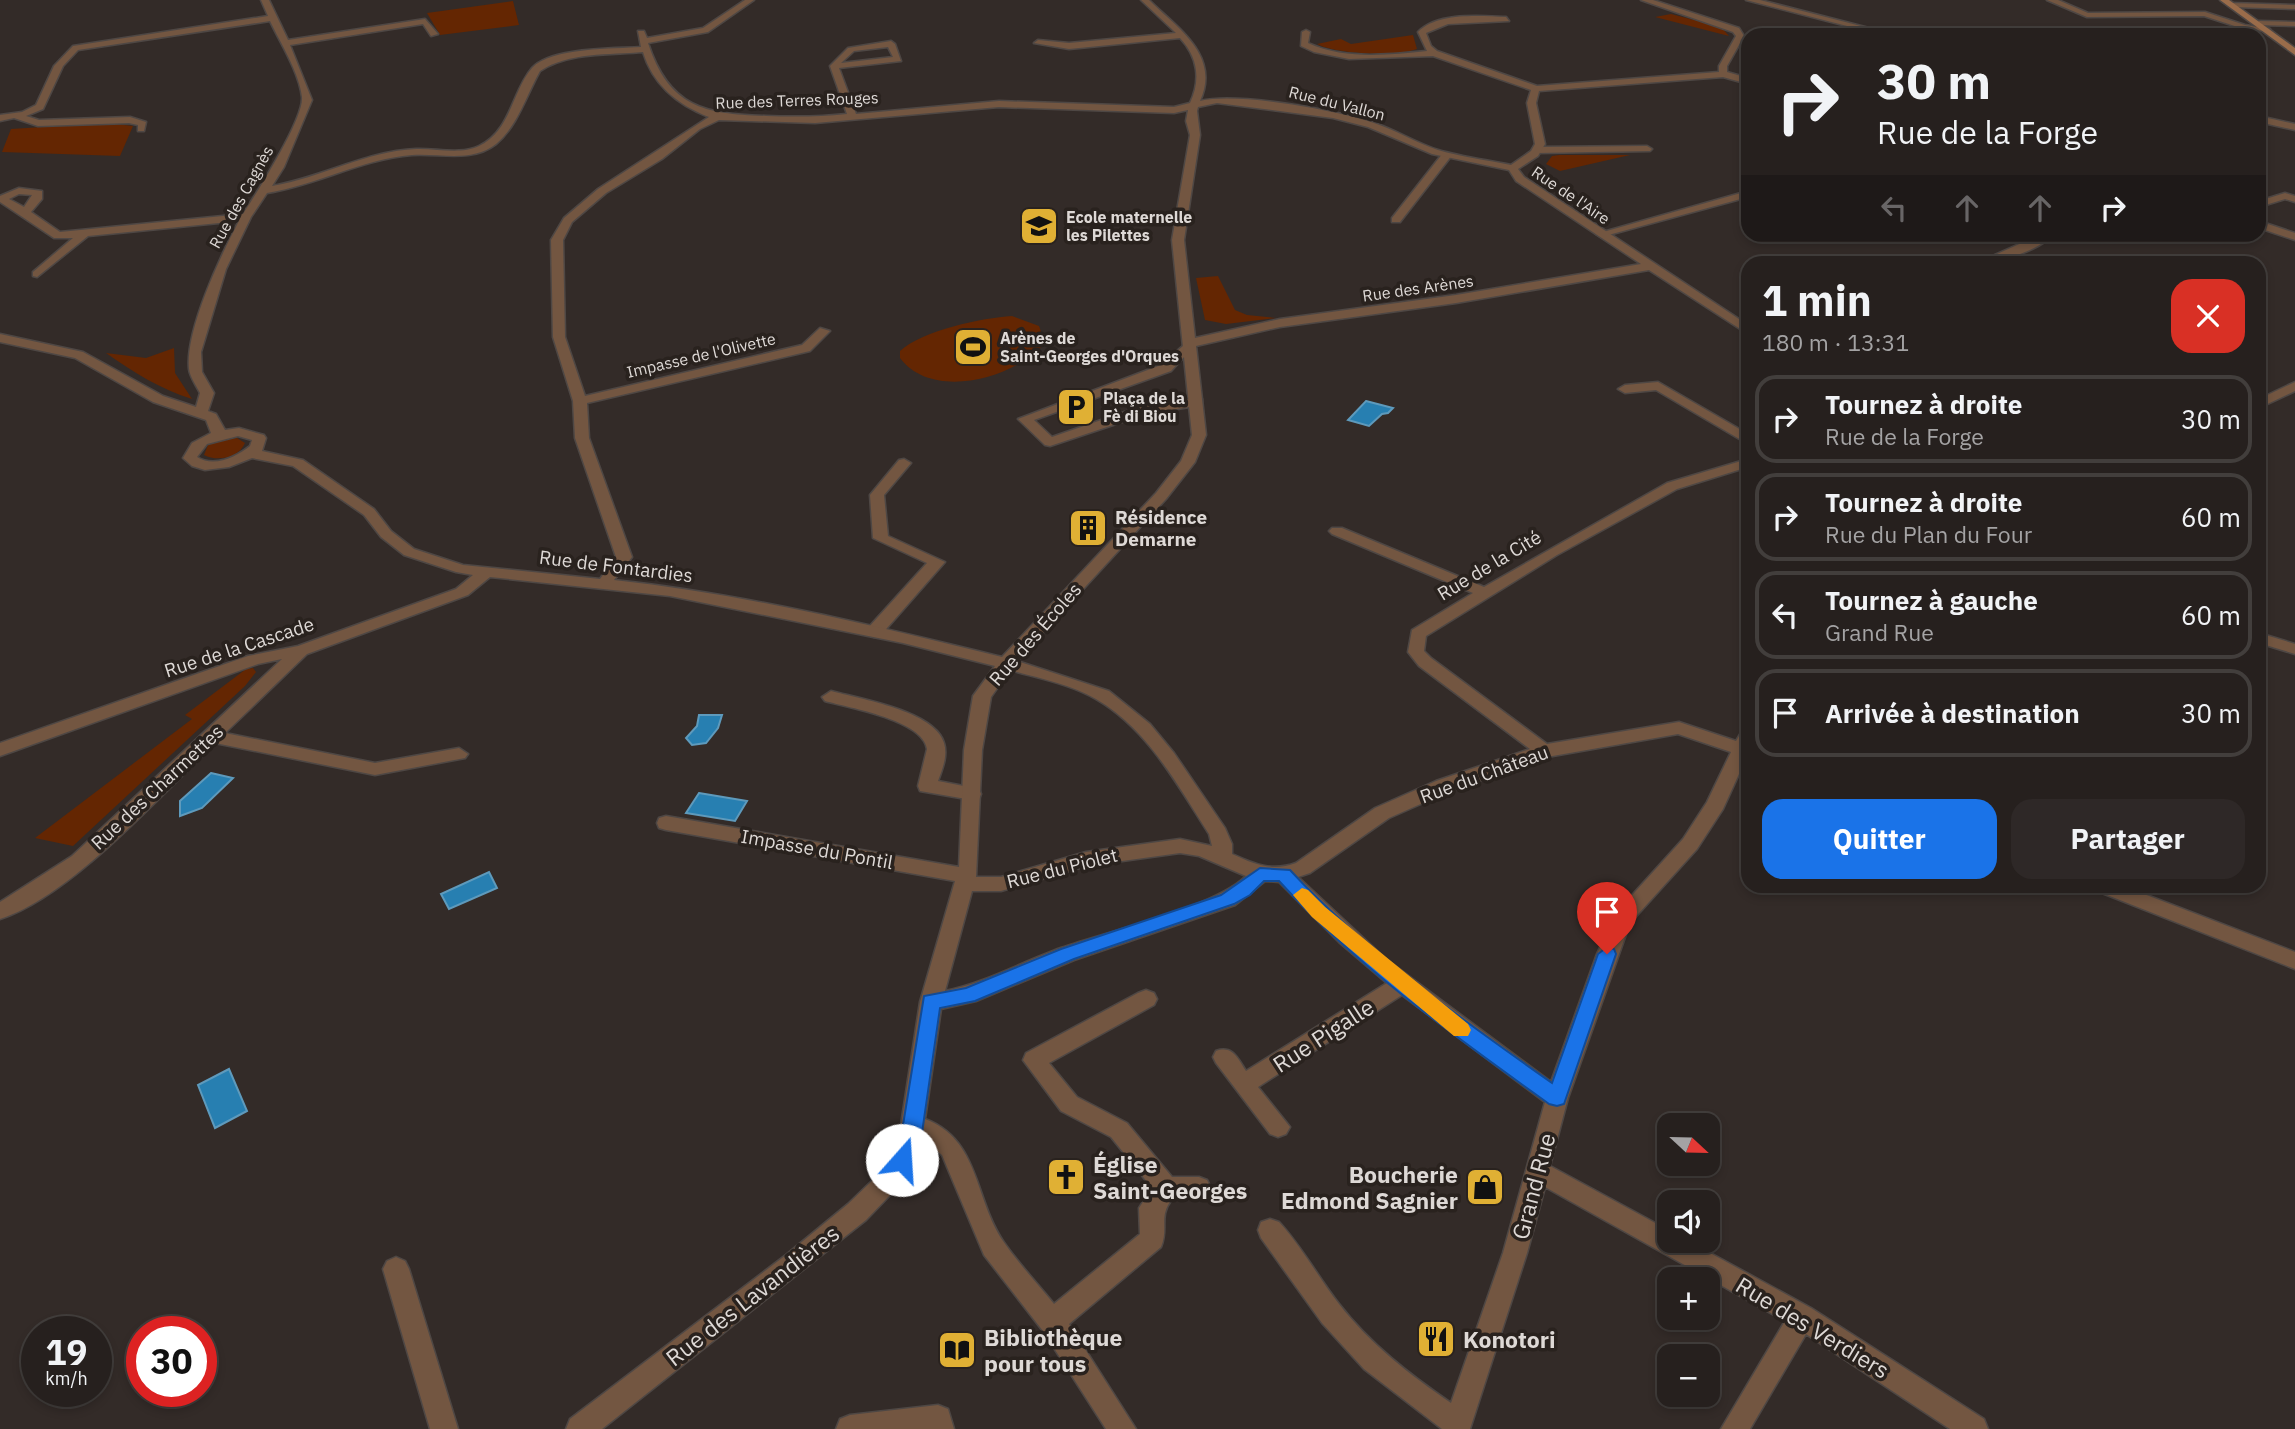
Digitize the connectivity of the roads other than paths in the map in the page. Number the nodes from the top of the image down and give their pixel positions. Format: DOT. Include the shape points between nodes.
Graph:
graph roads {
  1 [pos="265,0"];
  2 [pos="750,0"];
  3 [pos="1146,0"];
  4 [pos="1152,0"];
  5 [pos="1645,0"];
  6 [pos="1751,0"];
  7 [pos="2051,0"];
  8 [pos="2224,0"];
  9 [pos="2233,5"];
  10 [pos="2295,7"];
  11 [pos="274,18"];
  12 [pos="1506,19"];
  13 [pos="2295,24"];
  14 [pos="2263,26"];
  15 [pos="1864,28"];
  16 [pos="2265,28"];
  17 [pos="2266,28"];
  18 [pos="1306,33"];
  19 [pos="434,34"];
  20 [pos="1184,35"];
  21 [pos="643,41"];
  22 [pos="286,43"];
  23 [pos="1038,43"];
  24 [pos="1434,52"];
  25 [pos="2295,52"];
  26 [pos="834,66"];
  27 [pos="1723,74"];
  28 [pos="1741,79"];
  29 [pos="1536,89"];
  30 [pos="1191,107"];
  31 [pos="16,116"];
  32 [pos="717,117"];
  33 [pos="853,117"];
  34 [pos="0,118"];
  35 [pos="2266,121"];
  36 [pos="2295,127"];
  37 [pos="141,129"];
  38 [pos="1647,149"];
  39 [pos="1537,150"];
  40 [pos="1447,155"];
  41 [pos="1513,168"];
  42 [pos="267,190"];
  43 [pos="1741,196"];
  44 [pos="2295,199"];
  45 [pos="2266,202"];
  46 [pos="24,212"];
  47 [pos="246,217"];
  48 [pos="1396,220"];
  49 [pos="2266,227"];
  50 [pos="1601,234"];
  51 [pos="83,236"];
  52 [pos="2295,237"];
  53 [pos="2038,242"];
  54 [pos="2001,256"];
  55 [pos="1650,266"];
  56 [pos="37,274"];
  57 [pos="1741,325"];
  58 [pos="824,331"];
  59 [pos="0,338"];
  60 [pos="1191,343"];
  61 [pos="2295,386"];
  62 [pos="1625,389"];
  63 [pos="2266,400"];
  64 [pos="580,401"];
  65 [pos="1197,402"];
  66 [pos="201,412"];
  67 [pos="218,435"];
  68 [pos="1741,436"];
  69 [pos="251,453"];
  70 [pos="904,463"];
  71 [pos="1741,465"];
  72 [pos="1336,531"];
  73 [pos="485,573"];
  74 [pos="603,585"];
  75 [pos="1483,592"];
  76 [pos="874,632"];
  77 [pos="2266,640"];
  78 [pos="2295,649"];
  79 [pos="302,650"];
  80 [pos="1006,663"];
  81 [pos="831,697"];
  82 [pos="211,736"];
  83 [pos="1741,741"];
  84 [pos="0,750"];
  85 [pos="1544,751"];
  86 [pos="1741,751"];
  87 [pos="459,754"];
  88 [pos="972,794"];
  89 [pos="666,823"];
  90 [pos="1222,858"];
  91 [pos="1260,874"];
  92 [pos="1284,875"];
  93 [pos="966,880"];
  94 [pos="2122,893"];
  95 [pos="0,911"];
  96 [pos="2295,961"];
  97 [pos="1403,984"];
  98 [pos="1146,999"];
  99 [pos="931,1002"];
  100 [pos="1224,1057"];
  101 [pos="1243,1085"];
  102 [pos="1557,1097"];
  103 [pos="1278,1127"];
  104 [pos="911,1136"];
  105 [pos="1538,1171"];
  106 [pos="1166,1188"];
  107 [pos="1199,1188"];
  108 [pos="1270,1230"];
  109 [pos="396,1269"];
  110 [pos="1802,1317"];
  111 [pos="1052,1322"];
  112 [pos="1457,1426"];
  113 [pos="444,1429"];
  114 [pos="580,1429"];
  115 [pos="850,1429"];
  116 [pos="940,1429"];
  117 [pos="1122,1429"];
  118 [pos="1735,1429"];
  119 [pos="1974,1429"];
  1 -- 11 [label="street, Rue des Cagnès"];
  2 -- 21 [label="street" via="705,30"];
  3 -- 4 [label="street"];
  3 -- 20 [label="street"];
  5 -- 27 [label="street" via="1736,30 1740,36"];
  6 -- 15 [label="street"];
  7 -- 14 [label="street" via="2087,15 2204,14 2244,27"];
  8 -- 9 [label="street"];
  9 -- 10 [label="street"];
  9 -- 14 [label="street"];
  11 -- 22 [label="street, Rue des Cagnès"];
  11 -- 31 [label="street" via="76,48 58,67 40,107"];
  12 -- 24 [label="street" via="1472,19 1424,28 1427,47"];
  13 -- 14 [label="street"];
  14 -- 16 [label="street"];
  17 -- 25 [label="street"];
  18 -- 24 [label="street" via="1304,44 1329,54"];
  19 -- 22 [label="street" via="424,19"];
  20 -- 23 [label="street" via="1069,46"];
  20 -- 30 [label="street" via="1197,54 1202,85"];
  21 -- 32 [label="street" via="656,74 676,98"];
  21 -- 42 [label="street" via="542,64 496,139 474,150 399,154"];
  22 -- 42 [label="street, Rue des Cagnès" via="307,100"];
  24 -- 29 [label="street"];
  26 -- 26 [label="street" via="847,65 898,59 891,44 848,48"];
  26 -- 33 [label="street"];
  27 -- 28 [label="street"];
  27 -- 29 [label="street"];
  29 -- 39 [label="street, Rue de l'Aire" via="1531,98 1540,143"];
  30 -- 33 [label="street, Rue des Terres Rouges" via="999,104"];
  30 -- 40 [label="street, Rue du Vallon" via="1217,100 1302,109 1371,125"];
  30 -- 60 [label="street, Rue des Écoles" via="1195,135 1178,240"];
  31 -- 34 [label="street"];
  31 -- 37 [label="street" via="38,123 130,120 143,124"];
  32 -- 33 [label="street, Rue des Terres Rouges" via="786,121"];
  32 -- 64 [label="street, Rue des Terres Rouges" via="602,191 561,230 557,240 558,326"];
  35 -- 36 [label="street"];
  38 -- 39 [label="street"];
  39 -- 41 [label="street, Rue de l'Aire"];
  40 -- 41 [label="street, Rue du Vallon"];
  40 -- 48 [label="street"];
  41 -- 50 [label="street, Rue de l'Aire" via="1520,179"];
  42 -- 47 [label="street, Rue des Cagnès"];
  43 -- 50 [label="street"];
  44 -- 45 [label="street" via="2285,196"];
  46 -- 51 [label="street" via="58,236"];
  47 -- 51 [label="street"];
  47 -- 66 [label="street, Rue des Cagnès" via="220,269 195,352 196,372 207,393"];
  49 -- 52 [label="street"];
  50 -- 55 [label="street, Rue de l'Aire"];
  51 -- 56 [label="street"];
  53 -- 54 [label="street"];
  55 -- 57 [label="street, Rue de l'Aire"];
  55 -- 60 [label="street, Rue des Arènes" via="1280,323"];
  58 -- 64 [label="street, Impasse de l'Olivette" via="806,348"];
  59 -- 66 [label="street" via="79,355 158,400"];
  60 -- 65 [label="street, Rue des Écoles"];
  60 -- 65 [label="street" via="1166,368 1025,419 1050,442 1144,410"];
  61 -- 63 [label="street"];
  62 -- 68 [label="street" via="1658,386"];
  64 -- 74 [label="street, Rue des Terres Rouges" via="582,438 624,557"];
  65 -- 80 [label="street, Rue des Écoles" via="1199,435 1188,462"];
  66 -- 67 [label="street" via="216,423"];
  67 -- 69 [label="street" via="255,435 259,443"];
  67 -- 69 [label="street" via="193,448 193,461 220,464"];
  69 -- 73 [label="street, Rue de Fontardies" via="298,463 369,512 386,534 409,552"];
  70 -- 76 [label="street" via="877,495 881,538 937,562"];
  71 -- 75 [label="street, Rue de la Cité" via="1672,486"];
  72 -- 75 [label="street"];
  73 -- 74 [label="street, Rue de Fontardies"];
  73 -- 79 [label="street, Rue de la Cascade" via="462,592"];
  74 -- 76 [label="street, Rue de Fontardies" via="670,591"];
  75 -- 85 [label="street, Rue de la Cité" via="1424,628 1416,652"];
  76 -- 80 [label="street, Rue de Fontardies"];
  77 -- 78 [label="street"];
  79 -- 82 [label="street, Rue des Charmettes"];
  79 -- 84 [label="street, Rue de la Cascade" via="254,660"];
  80 -- 88 [label="street, Rue des Écoles" via="986,688 977,710"];
  80 -- 90 [label="street, Rue de Fontardies" via="1103,695 1144,728 1200,803 1222,844"];
  81 -- 88 [label="street" via="918,724 933,738 936,752 928,786"];
  82 -- 87 [label="street" via="375,769"];
  82 -- 95 [label="street, Rue des Charmettes" via="79,861"];
  83 -- 85 [label="street, Rue du Château" via="1679,728"];
  85 -- 92 [label="street, Rue du Château" via="1382,813 1303,868"];
  86 -- 102 [label="street, Grand Rue" via="1716,804 1690,844 1622,919"];
  88 -- 93 [label="street, Rue des Écoles"];
  89 -- 93 [label="street, Impasse du Pontil"];
  90 -- 91 [label="street"];
  90 -- 93 [label="street, Rue du Piolet" via="1180,846 1086,859 1001,884"];
  91 -- 92 [label="street"];
  91 -- 99 [label="street" via="1228,900 1067,954 968,995"];
  92 -- 97 [label="street" via="1318,912"];
  93 -- 99 [label="street, Rue des Écoles"];
  94 -- 96 [label="street"];
  97 -- 101 [label="street, Rue Pigalle"];
  97 -- 102 [label="street"];
  98 -- 106 [label="street" via="1034,1060 1069,1104 1119,1130"];
  99 -- 104 [label="street, Rue des Écoles"];
  100 -- 101 [label="street"];
  101 -- 103 [label="street"];
  102 -- 105 [label="street, Grand Rue"];
  104 -- 111 [label="street" via="935,1133 951,1148 993,1247"];
  104 -- 114 [label="street, Rue des Lavandières" via="884,1185 857,1212"];
  105 -- 110 [label="street, Rue des Verdiers"];
  105 -- 112 [label="street, Grand Rue"];
  106 -- 107 [label="street"];
  106 -- 111 [label="street" via="1151,1208 1152,1239"];
  108 -- 112 [label="street" via="1332,1315 1374,1361"];
  109 -- 113 [label="street"];
  110 -- 118 [label="street"];
  110 -- 119 [label="street, Rue des Verdiers"];
  111 -- 117 [label="street"];
  115 -- 116 [label="street" via="938,1419"];
}
